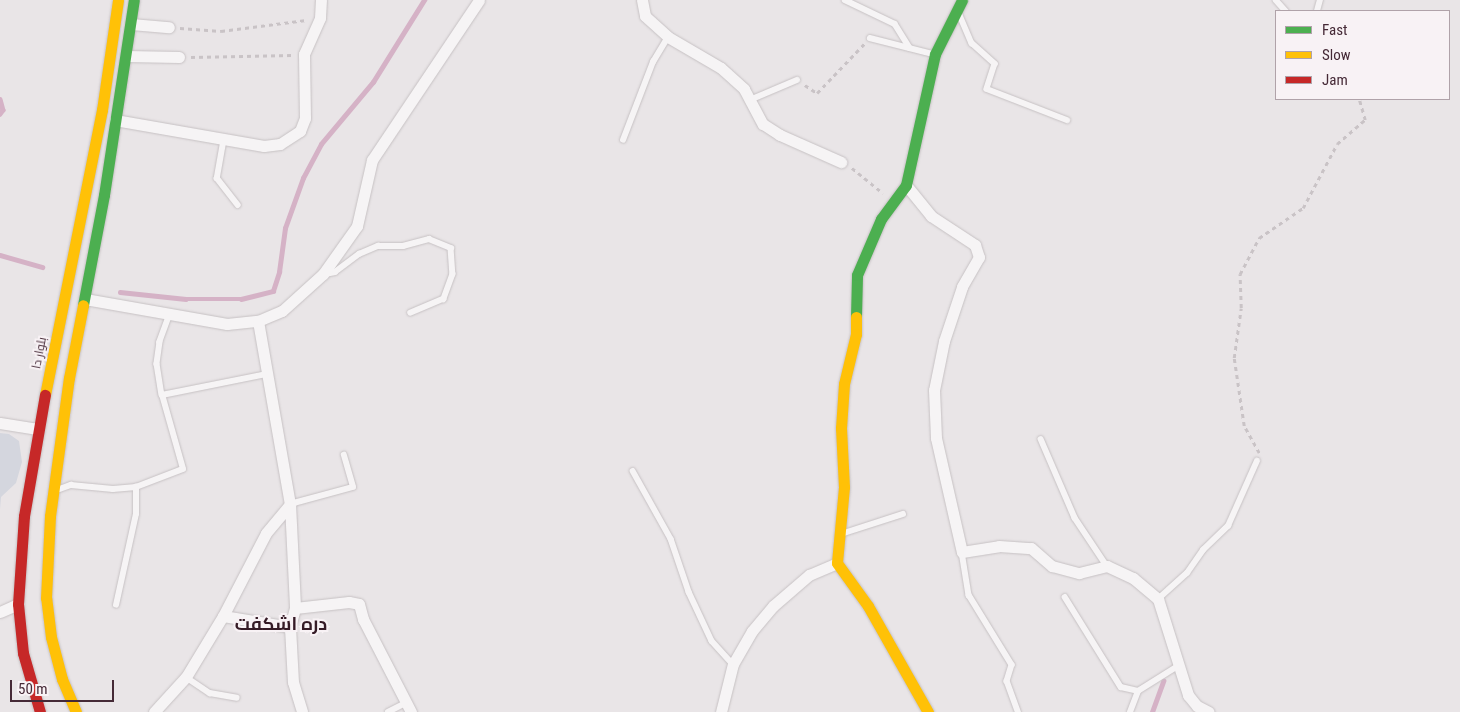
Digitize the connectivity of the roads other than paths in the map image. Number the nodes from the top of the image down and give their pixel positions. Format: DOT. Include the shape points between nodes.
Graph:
graph roads {
  1 [pos="118,0"];
  2 [pos="134,0"];
  3 [pos="321,0"];
  4 [pos="479,0"];
  5 [pos="642,0"];
  6 [pos="845,0"];
  7 [pos="1276,0"];
  8 [pos="960,5"];
  9 [pos="1285,10"];
  10 [pos="131,24"];
  11 [pos="169,27"];
  12 [pos="668,37"];
  13 [pos="870,38"];
  14 [pos="910,48"];
  15 [pos="935,54"];
  16 [pos="126,56"];
  17 [pos="179,57"];
  18 [pos="797,80"];
  19 [pos="750,100"];
  20 [pos="115,120"];
  21 [pos="1067,120"];
  22 [pos="224,140"];
  23 [pos="623,140"];
  24 [pos="841,162"];
  25 [pos="906,185"];
  26 [pos="238,205"];
  27 [pos="323,274"];
  28 [pos="85,299"];
  29 [pos="411,313"];
  30 [pos="170,314"];
  31 [pos="258,321"];
  32 [pos="50,370"];
  33 [pos="70,373"];
  34 [pos="267,374"];
  35 [pos="162,395"];
  36 [pos="0,423"];
  37 [pos="38,428"];
  38 [pos="1041,440"];
  39 [pos="344,455"];
  40 [pos="1257,461"];
  41 [pos="633,471"];
  42 [pos="136,487"];
  43 [pos="52,492"];
  44 [pos="290,504"];
  45 [pos="903,514"];
  46 [pos="839,535"];
  47 [pos="962,552"];
  48 [pos="837,563"];
  49 [pos="1107,566"];
  50 [pos="1066,597"];
  51 [pos="1158,599"];
  52 [pos="18,604"];
  53 [pos="116,605"];
  54 [pos="294,608"];
  55 [pos="0,612"];
  56 [pos="223,616"];
  57 [pos="290,627"];
  58 [pos="733,664"];
  59 [pos="1178,666"];
  60 [pos="186,677"];
  61 [pos="1138,691"];
  62 [pos="237,698"];
  63 [pos="408,707"];
  64 [pos="1195,709"];
  65 [pos="40,712"];
  66 [pos="76,712"];
  67 [pos="154,712"];
  68 [pos="302,712"];
  69 [pos="388,712"];
  70 [pos="721,712"];
  71 [pos="928,712"];
  72 [pos="1018,712"];
  73 [pos="1130,712"];
  74 [pos="1210,712"];
  1 -- 32 [label="main road, بلوار دا" via="102,110"];
  2 -- 10 [label="main road"];
  3 -- 22 [label="street" via="320,18 304,54 307,97 300,130 280,144 264,146"];
  4 -- 27 [label="street" via="372,160 357,226"];
  5 -- 12 [label="street" via="645,16"];
  6 -- 14 [label="lane" via="895,24"];
  7 -- 9 [label="lane"];
  8 -- 15 [label="main road"];
  8 -- 21 [label="lane" via="972,43 995,64 986,89"];
  10 -- 11 [label="street"];
  10 -- 16 [label="main road"];
  12 -- 19 [label="street" via="721,68 744,89"];
  12 -- 23 [label="lane" via="653,62"];
  13 -- 14 [label="lane"];
  14 -- 15 [label="lane"];
  15 -- 25 [label="main road"];
  16 -- 17 [label="street"];
  16 -- 20 [label="main road"];
  18 -- 19 [label="lane"];
  19 -- 24 [label="street" via="769,128"];
  20 -- 22 [label="street"];
  20 -- 28 [label="main road"];
  22 -- 26 [label="lane" via="217,178"];
  25 -- 46 [label="main road" via="881,219 857,275 856,334 843,393 844,487"];
  25 -- 47 [label="street" via="931,216 975,246 979,258 962,287 944,341 934,390 936,438"];
  27 -- 29 [label="lane" via="335,272 359,254 378,246 403,246 429,239 451,248 453,274 444,299"];
  27 -- 31 [label="street" via="282,311"];
  28 -- 30 [label="street"];
  28 -- 33 [label="main road"];
  30 -- 31 [label="street" via="227,324"];
  30 -- 35 [label="lane" via="160,342 157,364"];
  31 -- 34 [label="street"];
  32 -- 33 [label="main road"];
  32 -- 37 [label="main road, بلوار دا"];
  33 -- 43 [label="main road"];
  34 -- 35 [label="lane"];
  34 -- 44 [label="street"];
  35 -- 42 [label="lane" via="183,469"];
  36 -- 37 [label="street"];
  37 -- 52 [label="main road, بلوار دا" via="24,516"];
  38 -- 49 [label="lane" via="1075,518"];
  39 -- 44 [label="lane" via="353,487"];
  40 -- 51 [label="lane" via="1228,526 1202,550 1187,573"];
  41 -- 58 [label="lane" via="671,539 689,592 712,642"];
  42 -- 43 [label="lane" via="71,486"];
  42 -- 53 [label="lane" via="136,514"];
  43 -- 66 [label="main road" via="46,598 51,637 62,679"];
  44 -- 54 [label="street"];
  44 -- 56 [label="street" via="266,533"];
  45 -- 46 [label="lane"];
  46 -- 48 [label="main road"];
  47 -- 49 [label="street" via="999,546 1031,548 1052,566 1079,573"];
  47 -- 72 [label="lane" via="969,595 1012,665 1007,681"];
  48 -- 58 [label="street" via="809,574 773,606 752,631"];
  48 -- 71 [label="main road" via="868,606"];
  49 -- 51 [label="street" via="1132,578"];
  50 -- 61 [label="lane" via="1121,687"];
  51 -- 59 [label="street"];
  52 -- 55 [label="street"];
  52 -- 65 [label="main road, بلوار دا" via="23,653"];
  54 -- 57 [label="street"];
  54 -- 63 [label="street" via="349,602 359,604 363,619"];
  56 -- 57 [label="street"];
  56 -- 60 [label="street"];
  57 -- 68 [label="street" via="293,682"];
  58 -- 70 [label="street"];
  59 -- 61 [label="lane"];
  59 -- 64 [label="street"];
  60 -- 62 [label="lane" via="210,692"];
  60 -- 67 [label="street"];
  61 -- 73 [label="lane"];
  63 -- 69 [label="lane"];
  64 -- 74 [label="street"];
}
